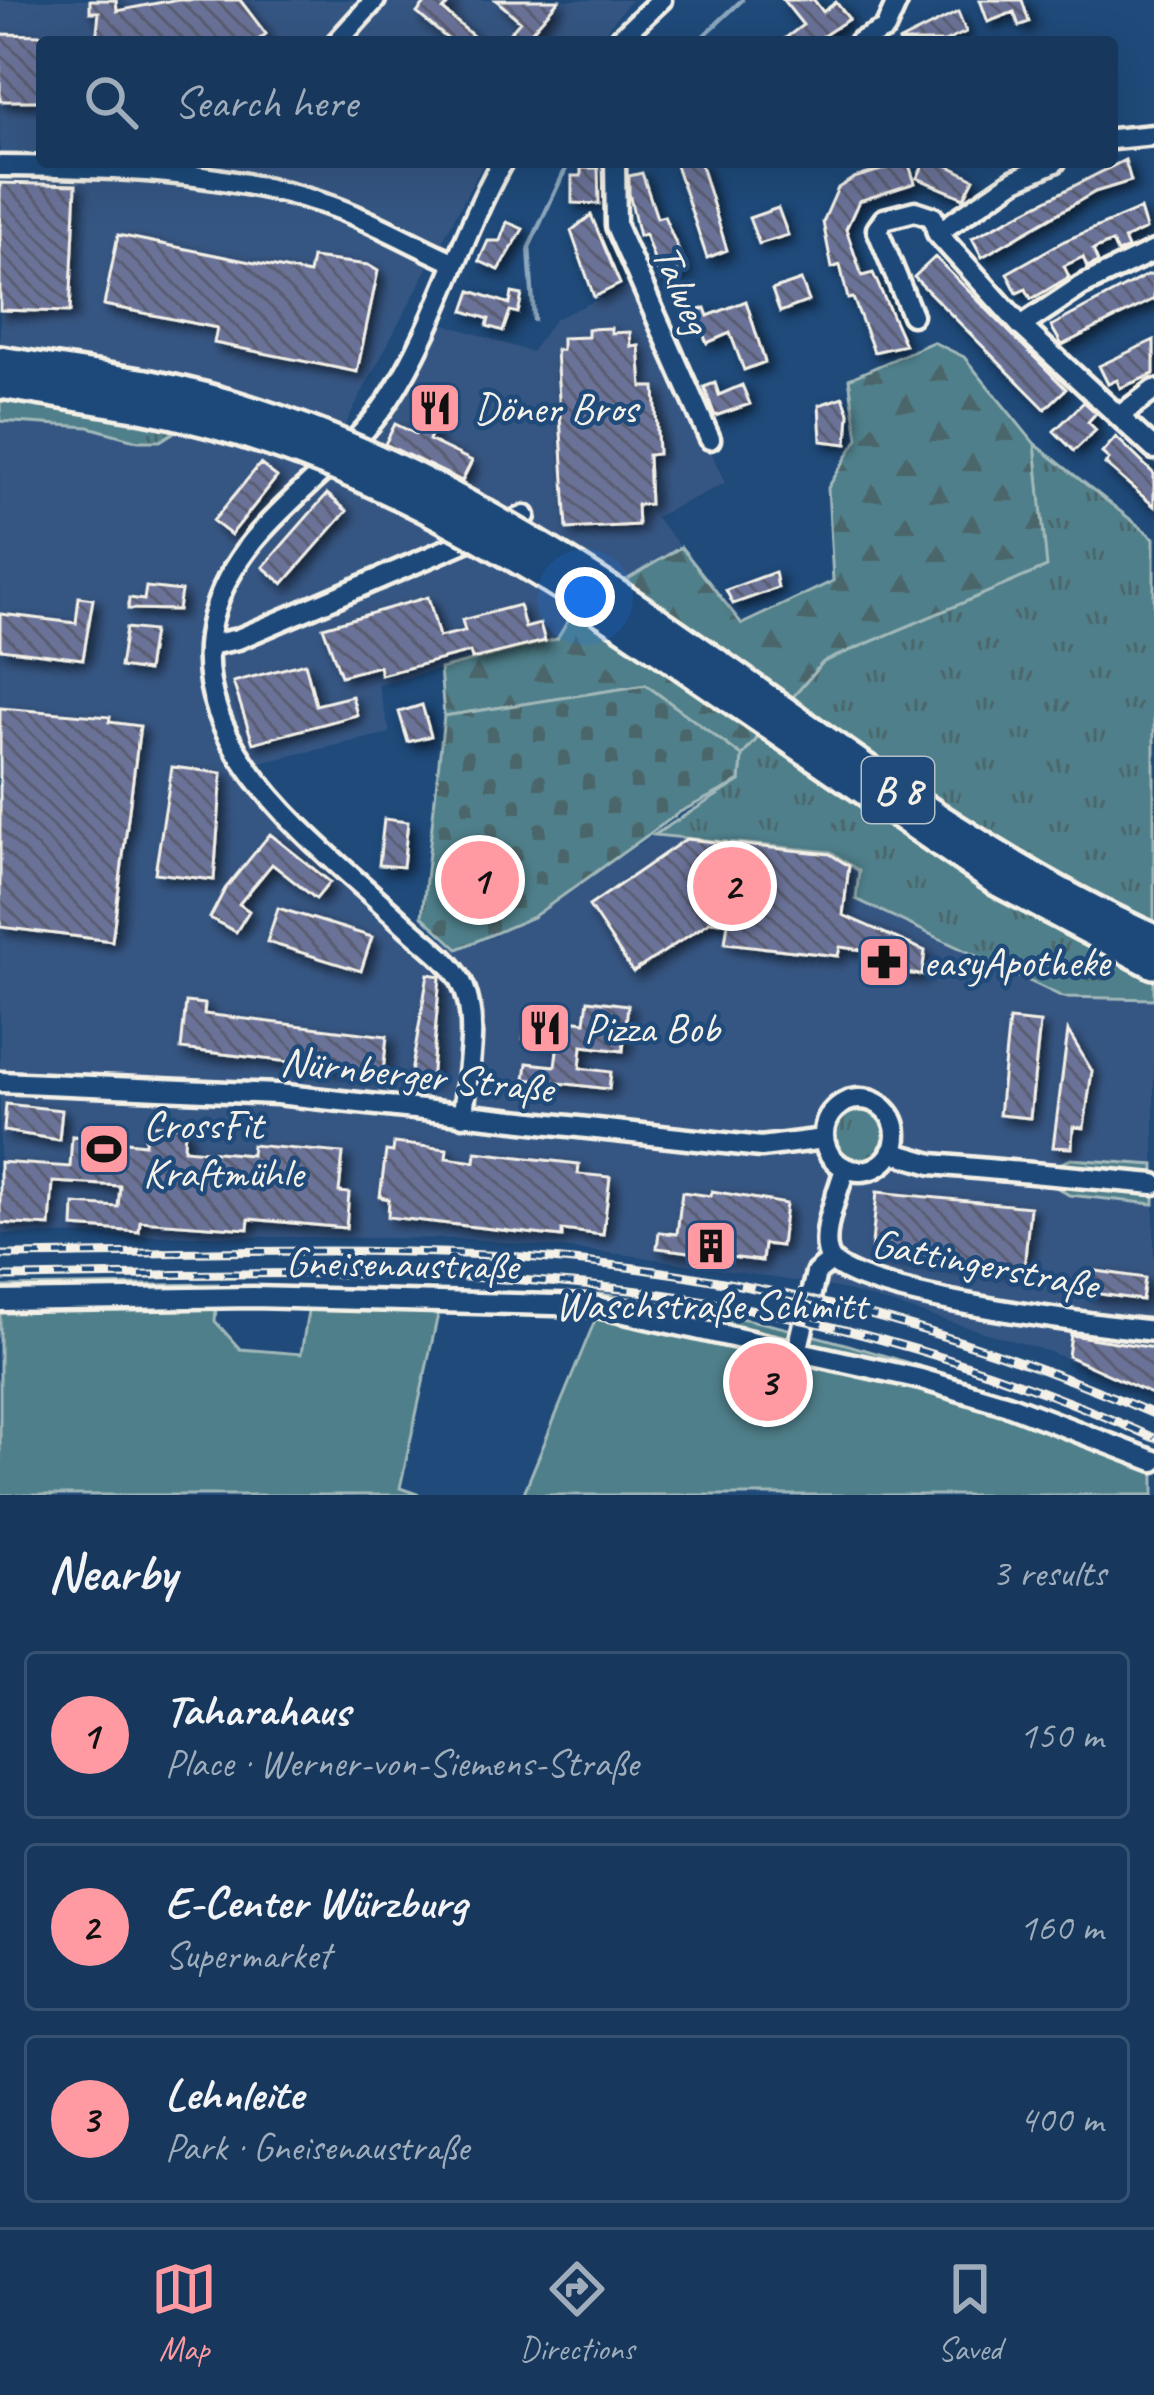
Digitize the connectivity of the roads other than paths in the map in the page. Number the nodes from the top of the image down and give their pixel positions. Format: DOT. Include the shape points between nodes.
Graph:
graph roads {
  1 [pos="375,0"];
  2 [pos="649,0"];
  3 [pos="661,0"];
  4 [pos="898,0"];
  5 [pos="633,28"];
  6 [pos="342,36"];
  7 [pos="623,36"];
  8 [pos="870,36"];
  9 [pos="1154,135"];
  10 [pos="1118,138"];
  11 [pos="0,166"];
  12 [pos="36,166"];
  13 [pos="188,168"];
  14 [pos="499,168"];
  15 [pos="615,168"];
  16 [pos="1042,168"];
  17 [pos="937,233"];
  18 [pos="904,236"];
  19 [pos="1154,250"];
  20 [pos="888,254"];
  21 [pos="453,262"];
  22 [pos="912,316"];
  23 [pos="1021,326"];
  24 [pos="0,361"];
  25 [pos="0,384"];
  26 [pos="1154,390"];
  27 [pos="143,395"];
  28 [pos="1122,414"];
  29 [pos="710,439"];
  30 [pos="1154,449"];
  31 [pos="525,516"];
  32 [pos="650,630"];
  33 [pos="210,644"];
  34 [pos="1154,939"];
  35 [pos="1154,964"];
  36 [pos="0,1082"];
  37 [pos="463,1116"];
  38 [pos="824,1138"];
  39 [pos="891,1152"];
  40 [pos="845,1168"];
  41 [pos="1154,1184"];
  42 [pos="831,1261"];
  43 [pos="0,1301"];
  44 [pos="1154,1331"];
  45 [pos="798,1348"];
  46 [pos="1154,1461"];
  1 -- 6 [label="street"];
  2 -- 5 [label="street"];
  3 -- 5 [label="street"];
  4 -- 8 [label="street" via="885,28"];
  5 -- 7 [label="street"];
  9 -- 10 [label="street"];
  11 -- 12 [label="street"];
  13 -- 21 [label="street" via="330,205"];
  14 -- 21 [label="street"];
  15 -- 29 [label="street, Talweg" via="616,226"];
  16 -- 17 [label="street"];
  17 -- 20 [label="street" via="924,212 899,212 878,229"];
  17 -- 23 [label="street"];
  18 -- 20 [label="street"];
  19 -- 23 [label="street"];
  20 -- 22 [label="street"];
  21 -- 33 [label="street" via="385,405 234,568"];
  23 -- 28 [label="street"];
  24 -- 27 [label="highway, B 8"];
  25 -- 27 [label="highway, B 8"];
  26 -- 28 [label="street"];
  27 -- 32 [label="highway, B 8, bridge" via="295,424 398,469 497,520"];
  28 -- 30 [label="street"];
  31 -- 33 [label="street" via="238,640"];
  32 -- 34 [label="highway, B 8" via="1024,869"];
  32 -- 35 [label="highway, B 8" via="998,881"];
  33 -- 37 [label="street" via="220,715 266,792 458,975 471,1043"];
  36 -- 37 [label="street, Nürnberger Straße" via="277,1094"];
  37 -- 38 [label="street, Nürnberger Straße" via="761,1148"];
  38 -- 39 [label="street" via="839,1106 873,1102 895,1129"];
  38 -- 40 [label="street"];
  39 -- 40 [label="street" via="876,1167"];
  39 -- 41 [label="street" via="932,1164"];
  40 -- 42 [label="street, Gattingerstraße" via="826,1245"];
  42 -- 44 [label="street, Gattingerstraße" via="849,1276 961,1303"];
  42 -- 45 [label="street" via="816,1273"];
  43 -- 45 [label="street, Gneisenaustraße" via="526,1301 593,1306"];
  45 -- 46 [label="street, Gneisenaustraße" via="1008,1405"];
}
